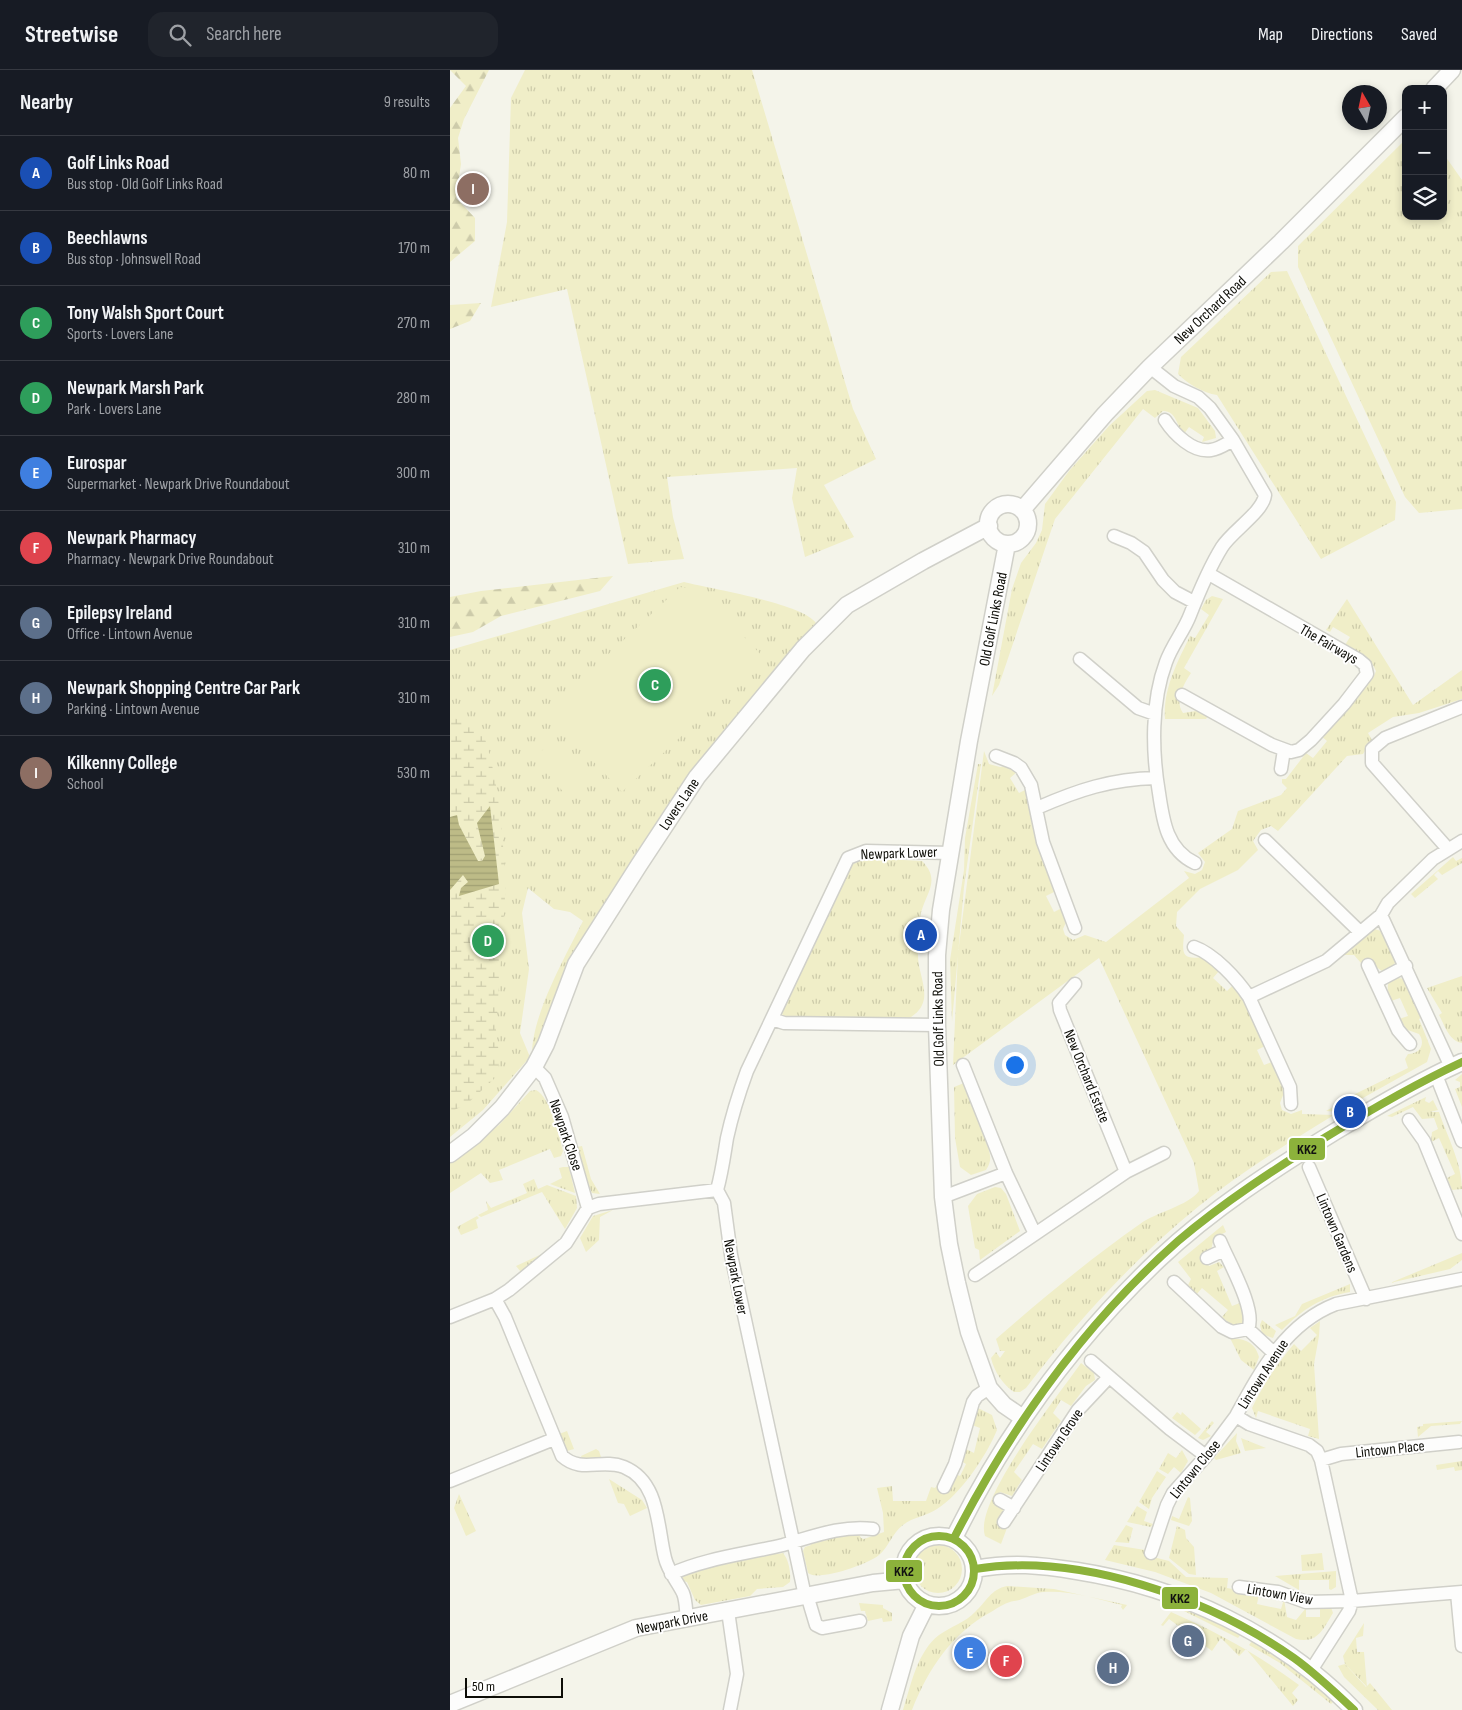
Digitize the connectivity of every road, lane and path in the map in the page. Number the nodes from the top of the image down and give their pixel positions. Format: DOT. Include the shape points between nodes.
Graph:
graph roads {
  1 [pos="1452,70"];
  2 [pos="1438,85"];
  3 [pos="1402,121"];
  4 [pos="1150,366"];
  5 [pos="1165,420"];
  6 [pos="1233,440"];
  7 [pos="1022,510"];
  8 [pos="989,526"];
  9 [pos="1114,536"];
  10 [pos="1007,544"];
  11 [pos="1209,574"];
  12 [pos="1194,602"];
  13 [pos="1080,659"];
  14 [pos="1182,695"];
  15 [pos="1462,707"];
  16 [pos="1155,714"];
  17 [pos="1284,750"];
  18 [pos="996,756"];
  19 [pos="1281,769"];
  20 [pos="1156,778"];
  21 [pos="1037,808"];
  22 [pos="1265,840"];
  23 [pos="1462,842"];
  24 [pos="1448,849"];
  25 [pos="950,852"];
  26 [pos="1195,863"];
  27 [pos="1381,914"];
  28 [pos="1075,928"];
  29 [pos="1360,932"];
  30 [pos="1194,947"];
  31 [pos="1368,965"];
  32 [pos="1406,966"];
  33 [pos="1376,982"];
  34 [pos="1076,984"];
  35 [pos="1249,997"];
  36 [pos="772,1020"];
  37 [pos="938,1024"];
  38 [pos="1410,1044"];
  39 [pos="1457,1064"];
  40 [pos="963,1065"];
  41 [pos="534,1067"];
  42 [pos="1436,1075"];
  43 [pos="1291,1104"];
  44 [pos="1409,1120"];
  45 [pos="1462,1141"];
  46 [pos="1164,1152"];
  47 [pos="450,1154"];
  48 [pos="1309,1167"];
  49 [pos="1126,1172"];
  50 [pos="1006,1173"];
  51 [pos="717,1190"];
  52 [pos="943,1196"];
  53 [pos="1456,1202"];
  54 [pos="588,1208"];
  55 [pos="1035,1234"];
  56 [pos="1462,1234"];
  57 [pos="1207,1258"];
  58 [pos="975,1275"];
  59 [pos="1462,1279"];
  60 [pos="1174,1282"];
  61 [pos="495,1298"];
  62 [pos="1366,1299"];
  63 [pos="450,1317"];
  64 [pos="1248,1330"];
  65 [pos="1275,1354"];
  66 [pos="1091,1361"];
  67 [pos="1109,1377"];
  68 [pos="989,1388"];
  69 [pos="1236,1416"];
  70 [pos="1023,1418"];
  71 [pos="554,1439"];
  72 [pos="1459,1442"];
  73 [pos="1206,1456"];
  74 [pos="1321,1460"];
  75 [pos="450,1481"];
  76 [pos="944,1487"];
  77 [pos="1000,1500"];
  78 [pos="1014,1508"];
  79 [pos="1004,1522"];
  80 [pos="872,1528"];
  81 [pos="954,1538"];
  82 [pos="793,1542"];
  83 [pos="1151,1553"];
  84 [pos="975,1570"];
  85 [pos="671,1574"];
  86 [pos="905,1580"];
  87 [pos="1239,1587"];
  88 [pos="1459,1592"];
  89 [pos="806,1595"];
  90 [pos="1352,1601"];
  91 [pos="927,1604"];
  92 [pos="728,1611"];
  93 [pos="687,1619"];
  94 [pos="860,1621"];
  95 [pos="1462,1646"];
  96 [pos="1310,1672"];
  97 [pos="450,1704"];
  98 [pos="730,1710"];
  99 [pos="890,1710"];
  100 [pos="1354,1710"];
  1 -- 2 [label="street"];
  3 -- 4 [label="street, New Orchard Road" via="1282,242"];
  4 -- 6 [label="street" via="1174,386 1204,401"];
  4 -- 7 [label="street, New Orchard Road"];
  5 -- 6 [label="street" via="1174,434 1201,450 1218,448"];
  6 -- 11 [label="street" via="1262,488 1264,501 1222,546"];
  7 -- 8 [label="street" via="1012,505 1000,506 992,514"];
  7 -- 10 [label="street" via="1028,521 1026,532 1018,542"];
  8 -- 10 [label="street" via="996,540"];
  8 -- 41 [label="street, Lovers Lane" via="847,605 797,656 696,777 628,882 576,964"];
  9 -- 12 [label="street" via="1144,552 1169,586"];
  10 -- 25 [label="street, Old Golf Links Road"];
  11 -- 12 [label="street"];
  11 -- 17 [label="street, The Fairways" via="1365,665 1368,671 1364,680 1311,740 1299,750"];
  12 -- 16 [label="street" via="1165,663"];
  13 -- 16 [label="street" via="1138,708"];
  14 -- 17 [label="street"];
  15 -- 24 [label="street" via="1385,738 1372,750 1372,763"];
  16 -- 20 [label="street"];
  17 -- 19 [label="street"];
  18 -- 21 [label="street" via="1020,768 1031,785"];
  20 -- 21 [label="street" via="1108,782"];
  20 -- 26 [label="street" via="1166,830 1174,847"];
  21 -- 28 [label="street" via="1043,842"];
  22 -- 29 [label="street"];
  23 -- 24 [label="street"];
  24 -- 27 [label="street" via="1433,859"];
  25 -- 36 [label="street, Newpark Lower" via="866,851 848,858"];
  25 -- 37 [label="street, Old Golf Links Road" via="937,956"];
  27 -- 29 [label="street"];
  27 -- 32 [label="street"];
  29 -- 35 [label="street" via="1326,961"];
  30 -- 35 [label="street" via="1207,953"];
  31 -- 33 [label="street"];
  32 -- 33 [label="street"];
  32 -- 39 [label="street"];
  33 -- 38 [label="street" via="1398,1030"];
  34 -- 49 [label="street, New Orchard Estate" via="1060,1003 1060,1010"];
  35 -- 43 [label="street" via="1290,1086"];
  36 -- 37 [label="street" via="784,1023"];
  36 -- 51 [label="street, Newpark Lower" via="734,1107"];
  37 -- 52 [label="street, Old Golf Links Road"];
  39 -- 42 [label="street"];
  40 -- 50 [label="street"];
  41 -- 47 [label="street, Lovers Lane" via="502,1108"];
  41 -- 54 [label="street, Newpark Close" via="545,1078 562,1117"];
  42 -- 45 [label="street"];
  42 -- 70 [label="street" via="1300,1152 1200,1225 1159,1260 1108,1312"];
  44 -- 53 [label="street" via="1424,1141"];
  46 -- 49 [label="street"];
  48 -- 62 [label="street, Lintown Gardens"];
  49 -- 55 [label="street"];
  50 -- 52 [label="street"];
  50 -- 55 [label="street"];
  51 -- 54 [label="street"];
  51 -- 82 [label="street, Newpark Lower" via="724,1203 733,1264"];
  52 -- 68 [label="street, Old Golf Links Road" via="957,1283 969,1332"];
  53 -- 56 [label="street"];
  54 -- 61 [label="street" via="566,1243"];
  55 -- 58 [label="street"];
  57 -- 64 [label="street" via="1222,1245 1251,1315"];
  59 -- 62 [label="street, Lintown Avenue"];
  60 -- 64 [label="street" via="1222,1327 1232,1332"];
  61 -- 63 [label="street"];
  61 -- 71 [label="street"];
  62 -- 65 [label="street, Lintown Avenue" via="1321,1310 1286,1337"];
  64 -- 65 [label="street"];
  65 -- 69 [label="street, Lintown Avenue"];
  66 -- 67 [label="street"];
  67 -- 73 [label="street"];
  67 -- 78 [label="street, Lintown Grove" via="1078,1410"];
  68 -- 70 [label="street, Old Golf Links Road" via="1004,1405"];
  68 -- 76 [label="street" via="972,1402 955,1464"];
  69 -- 73 [label="street, Lintown Close"];
  69 -- 74 [label="street, Lintown Avenue" via="1248,1424 1309,1446 1317,1451"];
  70 -- 81 [label="street"];
  71 -- 75 [label="street"];
  71 -- 85 [label="street" via="562,1456 573,1464 618,1465 640,1480 652,1497"];
  72 -- 74 [label="street, Lintown Place" via="1341,1454"];
  73 -- 83 [label="street, Lintown Close" via="1173,1493"];
  74 -- 90 [label="street"];
  77 -- 78 [label="street"];
  78 -- 79 [label="street, Lintown Grove"];
  80 -- 82 [label="street" via="857,1527"];
  81 -- 84 [label="street" via="972,1555"];
  81 -- 86 [label="street" via="940,1535 919,1542 908,1553 904,1566"];
  82 -- 85 [label="street" via="693,1565"];
  82 -- 89 [label="street, Newpark Lower"];
  84 -- 91 [label="street" via="972,1586 963,1598 939,1607"];
  84 -- 96 [label="street" via="1018,1563 1098,1574 1148,1586 1198,1605 1251,1631"];
  85 -- 93 [label="street" via="684,1597"];
  86 -- 89 [label="street, Newpark Drive"];
  86 -- 91 [label="street" via="909,1590"];
  87 -- 90 [label="street, Lintown View" via="1278,1592 1306,1602"];
  88 -- 90 [label="street"];
  88 -- 95 [label="street"];
  89 -- 92 [label="street, Newpark Drive"];
  89 -- 94 [label="street, Newpark Lower" via="816,1625 822,1628"];
  90 -- 96 [label="street" via="1349,1611"];
  91 -- 99 [label="street" via="911,1636"];
  92 -- 93 [label="street, Newpark Drive"];
  92 -- 98 [label="street" via="737,1674"];
  93 -- 97 [label="street, Newpark Drive" via="613,1635"];
  96 -- 100 [label="street"];
}
